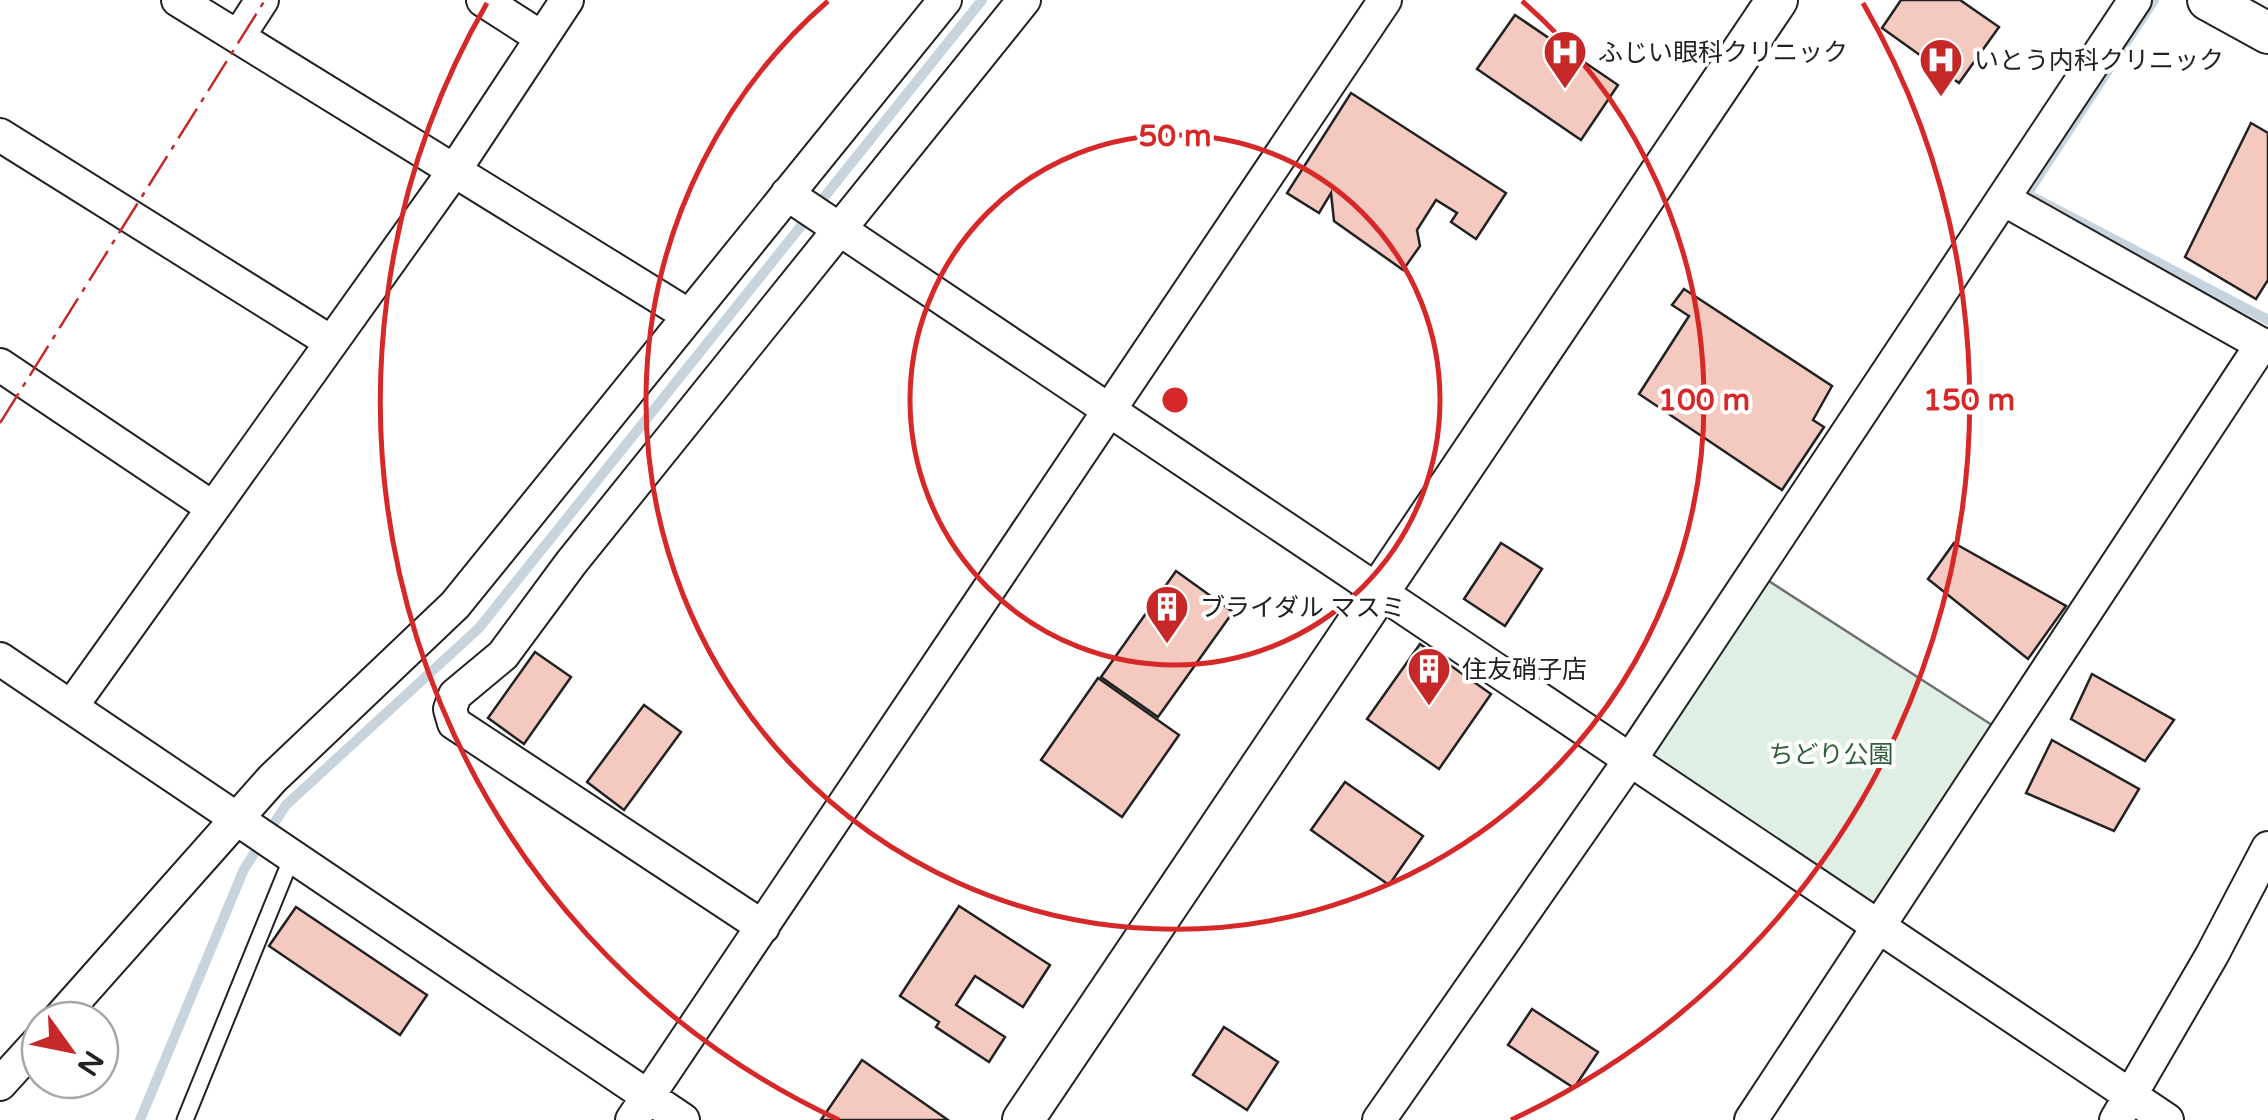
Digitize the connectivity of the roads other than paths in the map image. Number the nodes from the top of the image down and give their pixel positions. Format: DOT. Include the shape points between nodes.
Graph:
graph roads {
  1 [pos="178,0"];
  2 [pos="262,0"];
  3 [pos="483,0"];
  4 [pos="568,0"];
  5 [pos="945,0"];
  6 [pos="1024,0"];
  7 [pos="1385,0"];
  8 [pos="1776,0"];
  9 [pos="2135,0"];
  10 [pos="2208,0"];
  11 [pos="2268,33"];
  12 [pos="238,37"];
  13 [pos="542,38"];
  14 [pos="0,135"];
  15 [pos="454,171"];
  16 [pos="787,194"];
  17 [pos="2006,200"];
  18 [pos="841,230"];
  19 [pos="688,315"];
  20 [pos="332,342"];
  21 [pos="2265,346"];
  22 [pos="0,365"];
  23 [pos="1109,411"];
  24 [pos="213,508"];
  25 [pos="1378,592"];
  26 [pos="0,659"];
  27 [pos="71,707"];
  28 [pos="1630,760"];
  29 [pos="238,820"];
  30 [pos="2268,848"];
  31 [pos="292,857"];
  32 [pos="763,926"];
  33 [pos="1878,928"];
  34 [pos="76,1000"];
  35 [pos="20,1062"];
  36 [pos="0,1084"];
  37 [pos="640,1108"];
  38 [pos="2124,1108"];
  39 [pos="185,1120"];
  40 [pos="683,1120"];
  41 [pos="1022,1120"];
  42 [pos="1379,1120"];
  43 [pos="1751,1120"];
  44 [pos="2167,1120"];
  1 -- 12 [label="street"];
  2 -- 12 [label="street"];
  3 -- 13 [label="street"];
  4 -- 13 [label="street"];
  5 -- 16 [label="street"];
  6 -- 18 [label="street"];
  7 -- 23 [label="street"];
  8 -- 25 [label="street"];
  9 -- 17 [label="street"];
  10 -- 11 [label="street"];
  12 -- 15 [label="street"];
  13 -- 15 [label="street"];
  14 -- 20 [label="street"];
  15 -- 19 [label="street"];
  15 -- 20 [label="street"];
  16 -- 18 [label="street"];
  16 -- 19 [label="street"];
  17 -- 21 [label="street"];
  17 -- 28 [label="street"];
  18 -- 23 [label="street"];
  18 -- 32 [label="street" via="503,655 456,694 450,709 454,724"];
  19 -- 29 [label="street" via="455,605 272,779"];
  20 -- 24 [label="street"];
  21 -- 33 [label="street"];
  22 -- 24 [label="street"];
  23 -- 25 [label="street"];
  23 -- 32 [label="street"];
  24 -- 27 [label="street"];
  25 -- 28 [label="street"];
  25 -- 41 [label="street"];
  26 -- 27 [label="street"];
  27 -- 29 [label="street"];
  28 -- 33 [label="street"];
  28 -- 42 [label="street"];
  29 -- 31 [label="street"];
  29 -- 34 [label="street"];
  30 -- 38 [label="street"];
  31 -- 37 [label="street"];
  31 -- 39 [label="lane"];
  32 -- 37 [label="street"];
  33 -- 38 [label="street"];
  33 -- 43 [label="street"];
  35 -- 36 [label="street"];
  37 -- 40 [label="street"];
  38 -- 44 [label="street"];
}
